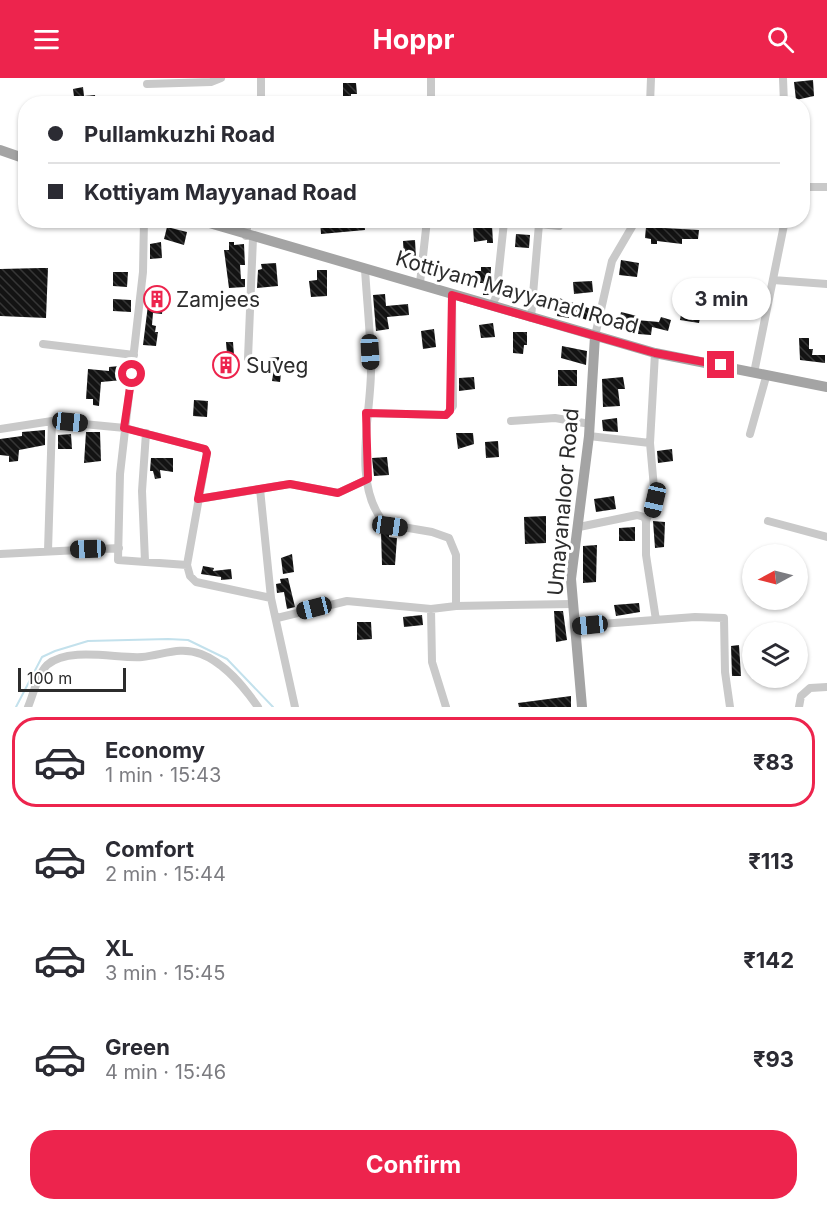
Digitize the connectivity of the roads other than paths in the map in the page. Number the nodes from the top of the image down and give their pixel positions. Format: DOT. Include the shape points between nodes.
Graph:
graph roads {
  1 [pos="221,78"];
  2 [pos="261,78"];
  3 [pos="431,78"];
  4 [pos="651,78"];
  5 [pos="783,78"];
  6 [pos="147,84"];
  7 [pos="261,96"];
  8 [pos="431,96"];
  9 [pos="650,96"];
  10 [pos="784,96"];
  11 [pos="0,150"];
  12 [pos="18,156"];
  13 [pos="810,187"];
  14 [pos="827,187"];
  15 [pos="144,228"];
  16 [pos="223,228"];
  17 [pos="249,228"];
  18 [pos="426,228"];
  19 [pos="503,228"];
  20 [pos="538,228"];
  21 [pos="631,228"];
  22 [pos="783,228"];
  23 [pos="250,237"];
  24 [pos="365,269"];
  25 [pos="773,280"];
  26 [pos="420,283"];
  27 [pos="827,284"];
  28 [pos="452,295"];
  29 [pos="492,305"];
  30 [pos="531,318"];
  31 [pos="595,336"];
  32 [pos="43,344"];
  33 [pos="655,353"];
  34 [pos="134,355"];
  35 [pos="248,358"];
  36 [pos="754,373"];
  37 [pos="766,377"];
  38 [pos="827,387"];
  39 [pos="366,413"];
  40 [pos="52,421"];
  41 [pos="511,421"];
  42 [pos="590,424"];
  43 [pos="124,428"];
  44 [pos="0,429"];
  45 [pos="146,433"];
  46 [pos="750,434"];
  47 [pos="589,436"];
  48 [pos="651,443"];
  49 [pos="368,479"];
  50 [pos="260,489"];
  51 [pos="198,499"];
  52 [pos="768,520"];
  53 [pos="645,521"];
  54 [pos="579,527"];
  55 [pos="827,537"];
  56 [pos="119,548"];
  57 [pos="48,551"];
  58 [pos="0,554"];
  59 [pos="145,561"];
  60 [pos="187,565"];
  61 [pos="271,598"];
  62 [pos="573,604"];
  63 [pos="456,606"];
  64 [pos="431,609"];
  65 [pos="277,618"];
  66 [pos="656,620"];
  67 [pos="573,627"];
  68 [pos="827,687"];
  69 [pos="28,707"];
  70 [pos="258,707"];
  71 [pos="295,707"];
  72 [pos="446,707"];
  73 [pos="582,707"];
  74 [pos="730,707"];
  75 [pos="799,707"];
  1 -- 6 [label="street" via="211,82"];
  2 -- 7 [label="street"];
  3 -- 8 [label="street"];
  4 -- 9 [label="street"];
  5 -- 10 [label="street"];
  11 -- 12 [label="main road"];
  13 -- 14 [label="street"];
  15 -- 34 [label="street"];
  16 -- 23 [label="main road, Kottiyam Mayyanad Road"];
  17 -- 23 [label="street"];
  18 -- 26 [label="street"];
  19 -- 29 [label="street"];
  20 -- 30 [label="street"];
  21 -- 31 [label="street" via="612,261"];
  22 -- 25 [label="street"];
  23 -- 24 [label="main road, Kottiyam Mayyanad Road"];
  23 -- 35 [label="street"];
  24 -- 26 [label="main road, Kottiyam Mayyanad Road"];
  24 -- 39 [label="street" via="371,372"];
  25 -- 27 [label="street"];
  25 -- 36 [label="street"];
  26 -- 28 [label="main road, Kottiyam Mayyanad Road"];
  28 -- 29 [label="main road, Kottiyam Mayyanad Road"];
  28 -- 39 [label="street" via="450,411 446,415"];
  29 -- 30 [label="main road, Kottiyam Mayyanad Road"];
  30 -- 31 [label="main road, Kottiyam Mayyanad Road"];
  31 -- 33 [label="main road, Kottiyam Mayyanad Road"];
  31 -- 42 [label="main road, Umayanaloor Road"];
  32 -- 34 [label="street"];
  33 -- 36 [label="main road, Kottiyam Mayyanad Road"];
  33 -- 48 [label="street"];
  34 -- 43 [label="street"];
  36 -- 37 [label="main road, Kottiyam Mayyanad Road"];
  37 -- 38 [label="main road, Kottiyam Mayyanad Road"];
  37 -- 46 [label="street"];
  39 -- 49 [label="street"];
  40 -- 43 [label="street"];
  40 -- 44 [label="street"];
  40 -- 57 [label="street"];
  41 -- 42 [label="street" via="555,418"];
  42 -- 47 [label="main road, Umayanaloor Road"];
  43 -- 45 [label="street"];
  43 -- 56 [label="street"];
  45 -- 51 [label="street" via="205,449"];
  45 -- 59 [label="street" via="142,491"];
  47 -- 48 [label="street"];
  47 -- 54 [label="main road, Umayanaloor Road"];
  48 -- 53 [label="street" via="655,500"];
  49 -- 50 [label="street" via="338,493 290,484"];
  49 -- 63 [label="street" via="376,509 385,524 449,538 456,555"];
  50 -- 51 [label="street"];
  50 -- 61 [label="street"];
  51 -- 60 [label="street"];
  52 -- 55 [label="street"];
  53 -- 54 [label="street" via="637,515"];
  53 -- 66 [label="street"];
  54 -- 62 [label="main road, Umayanaloor Road" via="571,579"];
  56 -- 57 [label="street"];
  56 -- 59 [label="street" via="118,560"];
  57 -- 58 [label="street"];
  59 -- 60 [label="street"];
  60 -- 61 [label="street" via="196,582"];
  61 -- 65 [label="street"];
  62 -- 63 [label="street"];
  62 -- 67 [label="main road, Umayanaloor Road"];
  63 -- 64 [label="street"];
  64 -- 65 [label="street" via="347,601"];
  64 -- 72 [label="street" via="432,662"];
  65 -- 71 [label="street"];
  66 -- 67 [label="street"];
  66 -- 74 [label="street" via="724,618"];
  67 -- 73 [label="main road, Umayanaloor Road"];
  68 -- 75 [label="street" via="810,688 801,696"];
  69 -- 70 [label="street" via="44,670 54,661 91,654 140,657 183,650 201,654 225,668"];
}
